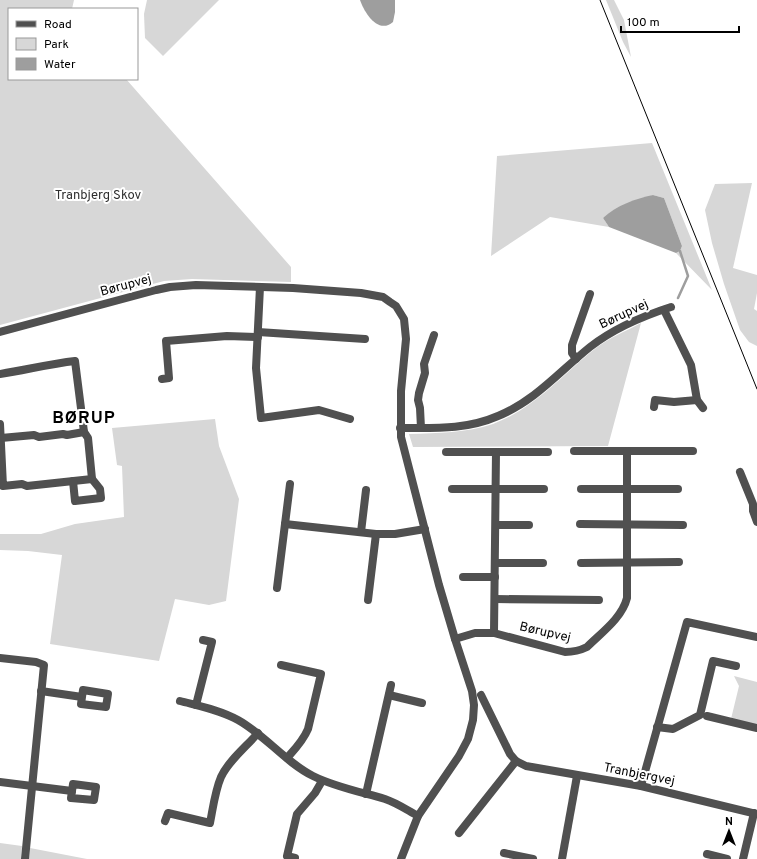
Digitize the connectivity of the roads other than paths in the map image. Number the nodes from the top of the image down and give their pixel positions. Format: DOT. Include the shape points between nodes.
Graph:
graph roads {
  1 [pos="260,286"];
  2 [pos="590,294"];
  3 [pos="0,332"];
  4 [pos="258,335"];
  5 [pos="434,335"];
  6 [pos="365,339"];
  7 [pos="576,359"];
  8 [pos="0,374"];
  9 [pos="162,379"];
  10 [pos="697,400"];
  11 [pos="654,407"];
  12 [pos="703,408"];
  13 [pos="350,419"];
  14 [pos="0,424"];
  15 [pos="400,428"];
  16 [pos="421,428"];
  17 [pos="84,432"];
  18 [pos="2,438"];
  19 [pos="574,451"];
  20 [pos="627,451"];
  21 [pos="693,451"];
  22 [pos="446,452"];
  23 [pos="496,452"];
  24 [pos="548,452"];
  25 [pos="740,472"];
  26 [pos="92,479"];
  27 [pos="73,481"];
  28 [pos="290,484"];
  29 [pos="452,488"];
  30 [pos="496,488"];
  31 [pos="544,488"];
  32 [pos="581,489"];
  33 [pos="627,489"];
  34 [pos="678,489"];
  35 [pos="366,490"];
  36 [pos="757,522"];
  37 [pos="285,524"];
  38 [pos="580,524"];
  39 [pos="496,525"];
  40 [pos="529,525"];
  41 [pos="628,525"];
  42 [pos="683,525"];
  43 [pos="425,529"];
  44 [pos="361,532"];
  45 [pos="376,534"];
  46 [pos="679,562"];
  47 [pos="496,563"];
  48 [pos="543,563"];
  49 [pos="581,563"];
  50 [pos="628,563"];
  51 [pos="462,577"];
  52 [pos="495,577"];
  53 [pos="277,588"];
  54 [pos="495,599"];
  55 [pos="368,600"];
  56 [pos="599,600"];
  57 [pos="494,632"];
  58 [pos="757,637"];
  59 [pos="455,639"];
  60 [pos="203,640"];
  61 [pos="0,658"];
  62 [pos="281,665"];
  63 [pos="736,666"];
  64 [pos="391,685"];
  65 [pos="41,690"];
  66 [pos="389,695"];
  67 [pos="481,695"];
  68 [pos="82,697"];
  69 [pos="180,702"];
  70 [pos="422,702"];
  71 [pos="196,705"];
  72 [pos="707,716"];
  73 [pos="656,727"];
  74 [pos="757,728"];
  75 [pos="258,733"];
  76 [pos="287,758"];
  77 [pos="516,761"];
  78 [pos="577,776"];
  79 [pos="322,781"];
  80 [pos="0,782"];
  81 [pos="31,786"];
  82 [pos="641,786"];
  83 [pos="72,791"];
  84 [pos="366,794"];
  85 [pos="755,813"];
  86 [pos="418,816"];
  87 [pos="165,821"];
  88 [pos="459,833"];
  89 [pos="504,854"];
  90 [pos="707,854"];
  91 [pos="295,858"];
  92 [pos="26,859"];
  93 [pos="402,859"];
  94 [pos="533,859"];
  95 [pos="562,859"];
  96 [pos="727,859"];
  97 [pos="743,859"];
  1 -- 3 [label="street, Børupvej" via="170,287"];
  1 -- 4 [label="street"];
  1 -- 15 [label="street, Børupvej" via="361,293 383,297 396,306 404,319 406,333"];
  2 -- 7 [label="street, Børupvej" via="572,345 571,351"];
  4 -- 6 [label="street"];
  4 -- 9 [label="street" via="166,341 169,378"];
  4 -- 13 [label="street" via="256,368 261,418 319,410"];
  5 -- 16 [label="street" via="418,393"];
  7 -- 10 [label="street, Børupvej" via="609,333 668,308 672,328 691,365"];
  7 -- 16 [label="street, Børupvej" via="532,397 500,416 455,428"];
  8 -- 17 [label="street" via="75,361"];
  10 -- 11 [label="street" via="655,400"];
  10 -- 12 [label="street, Børupvej"];
  14 -- 18 [label="street"];
  15 -- 16 [label="street, Børupvej"];
  15 -- 43 [label="street, Børupvej"];
  17 -- 18 [label="street"];
  17 -- 26 [label="street" via="88,438"];
  18 -- 27 [label="street" via="3,486"];
  19 -- 20 [label="street"];
  20 -- 21 [label="street"];
  20 -- 33 [label="street, Børupvej"];
  22 -- 23 [label="street"];
  23 -- 24 [label="street"];
  23 -- 30 [label="street"];
  25 -- 36 [label="street" via="753,504"];
  26 -- 27 [label="street"];
  26 -- 27 [label="street" via="100,488 101,498 75,501"];
  28 -- 37 [label="street"];
  29 -- 30 [label="street"];
  30 -- 31 [label="street"];
  30 -- 39 [label="street"];
  32 -- 33 [label="street"];
  33 -- 34 [label="street"];
  33 -- 41 [label="street, Børupvej"];
  35 -- 44 [label="street"];
  37 -- 44 [label="street"];
  37 -- 53 [label="street"];
  38 -- 41 [label="street"];
  39 -- 40 [label="street"];
  39 -- 47 [label="street"];
  41 -- 42 [label="street"];
  41 -- 50 [label="street, Børupvej"];
  43 -- 45 [label="street"];
  43 -- 59 [label="street, Børupvej"];
  44 -- 45 [label="street"];
  45 -- 55 [label="street"];
  46 -- 50 [label="street"];
  47 -- 48 [label="street"];
  47 -- 52 [label="street"];
  49 -- 50 [label="street"];
  50 -- 57 [label="street, Børupvej" via="626,605 621,613 581,651 565,652"];
  51 -- 52 [label="street"];
  52 -- 54 [label="street"];
  54 -- 56 [label="street"];
  54 -- 57 [label="street"];
  57 -- 59 [label="street, Børupvej" via="475,633"];
  58 -- 73 [label="street" via="688,622"];
  59 -- 86 [label="street, Børupvej" via="472,691 473,720 468,739 459,756"];
  60 -- 71 [label="street" via="212,642"];
  61 -- 65 [label="street" via="44,665"];
  62 -- 76 [label="street" via="321,674 308,729"];
  63 -- 73 [label="street" via="713,661 700,715 673,730"];
  64 -- 66 [label="street"];
  65 -- 68 [label="street"];
  65 -- 81 [label="street"];
  66 -- 70 [label="street"];
  66 -- 84 [label="street"];
  67 -- 77 [label="street" via="510,754"];
  69 -- 71 [label="street"];
  71 -- 75 [label="street" via="229,715"];
  72 -- 74 [label="street"];
  73 -- 82 [label="street"];
  75 -- 76 [label="street"];
  75 -- 87 [label="street" via="221,777 210,823 168,813"];
  76 -- 79 [label="street"];
  77 -- 78 [label="street, Tranbjergvej" via="526,766"];
  77 -- 88 [label="street"];
  78 -- 82 [label="street, Tranbjergvej"];
  78 -- 95 [label="street"];
  79 -- 84 [label="street"];
  79 -- 91 [label="street" via="297,814 287,856"];
  80 -- 81 [label="street"];
  81 -- 83 [label="street"];
  81 -- 92 [label="street"];
  82 -- 85 [label="street, Tranbjergvej"];
  84 -- 86 [label="street" via="387,800"];
  85 -- 97 [label="street"];
  86 -- 93 [label="street, Børupvej"];
  89 -- 94 [label="street"];
  90 -- 96 [label="street"];
}
